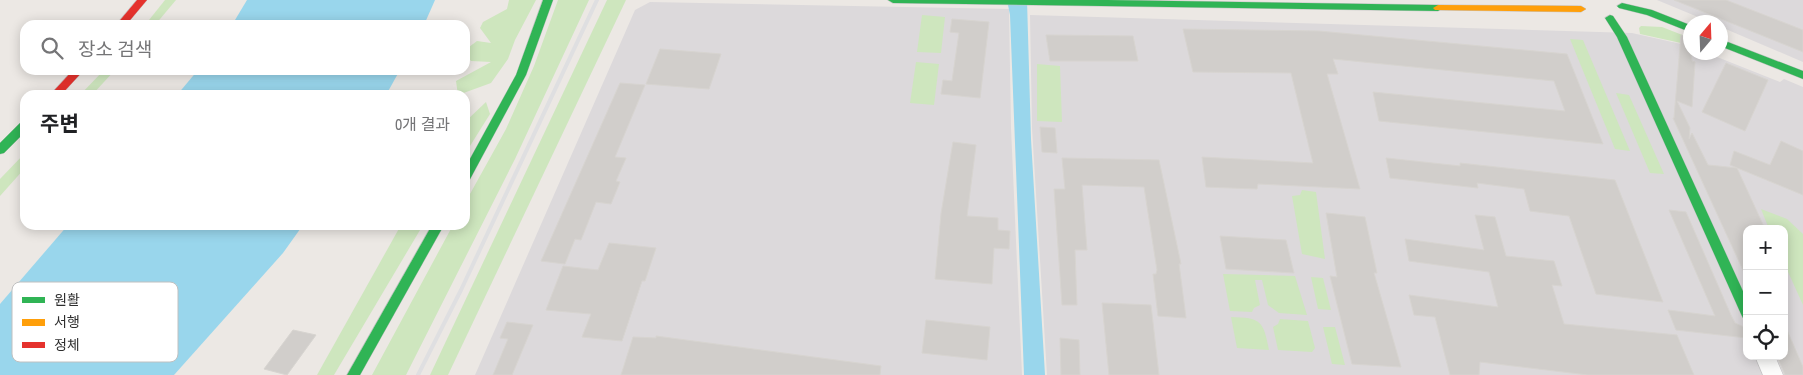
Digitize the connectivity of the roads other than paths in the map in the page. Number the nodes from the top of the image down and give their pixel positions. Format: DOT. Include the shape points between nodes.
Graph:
graph roads {
  1 [pos="142,0"];
  2 [pos="548,0"];
  3 [pos="893,0"];
  4 [pos="1620,3"];
  5 [pos="1578,4"];
  6 [pos="1610,18"];
  7 [pos="125,20"];
  8 [pos="1683,26"];
  9 [pos="1728,45"];
  10 [pos="74,75"];
  11 [pos="1803,75"];
  12 [pos="59,90"];
  13 [pos="20,130"];
  14 [pos="0,150"];
  15 [pos="470,169"];
  16 [pos="435,230"];
  17 [pos="1743,305"];
  18 [pos="1767,360"];
  19 [pos="353,375"];
  20 [pos="1773,375"];
  1 -- 7 [label="street"];
  2 -- 15 [label="street" via="521,75"];
  3 -- 5 [label="street" via="1521,10"];
  4 -- 6 [label="street" via="1620,14"];
  4 -- 8 [label="street"];
  5 -- 6 [label="street" via="1595,16"];
  6 -- 17 [label="street" via="1626,46"];
  9 -- 11 [label="street"];
  10 -- 12 [label="street"];
  13 -- 14 [label="street"];
  16 -- 19 [label="street"];
  18 -- 20 [label="street"];
}
